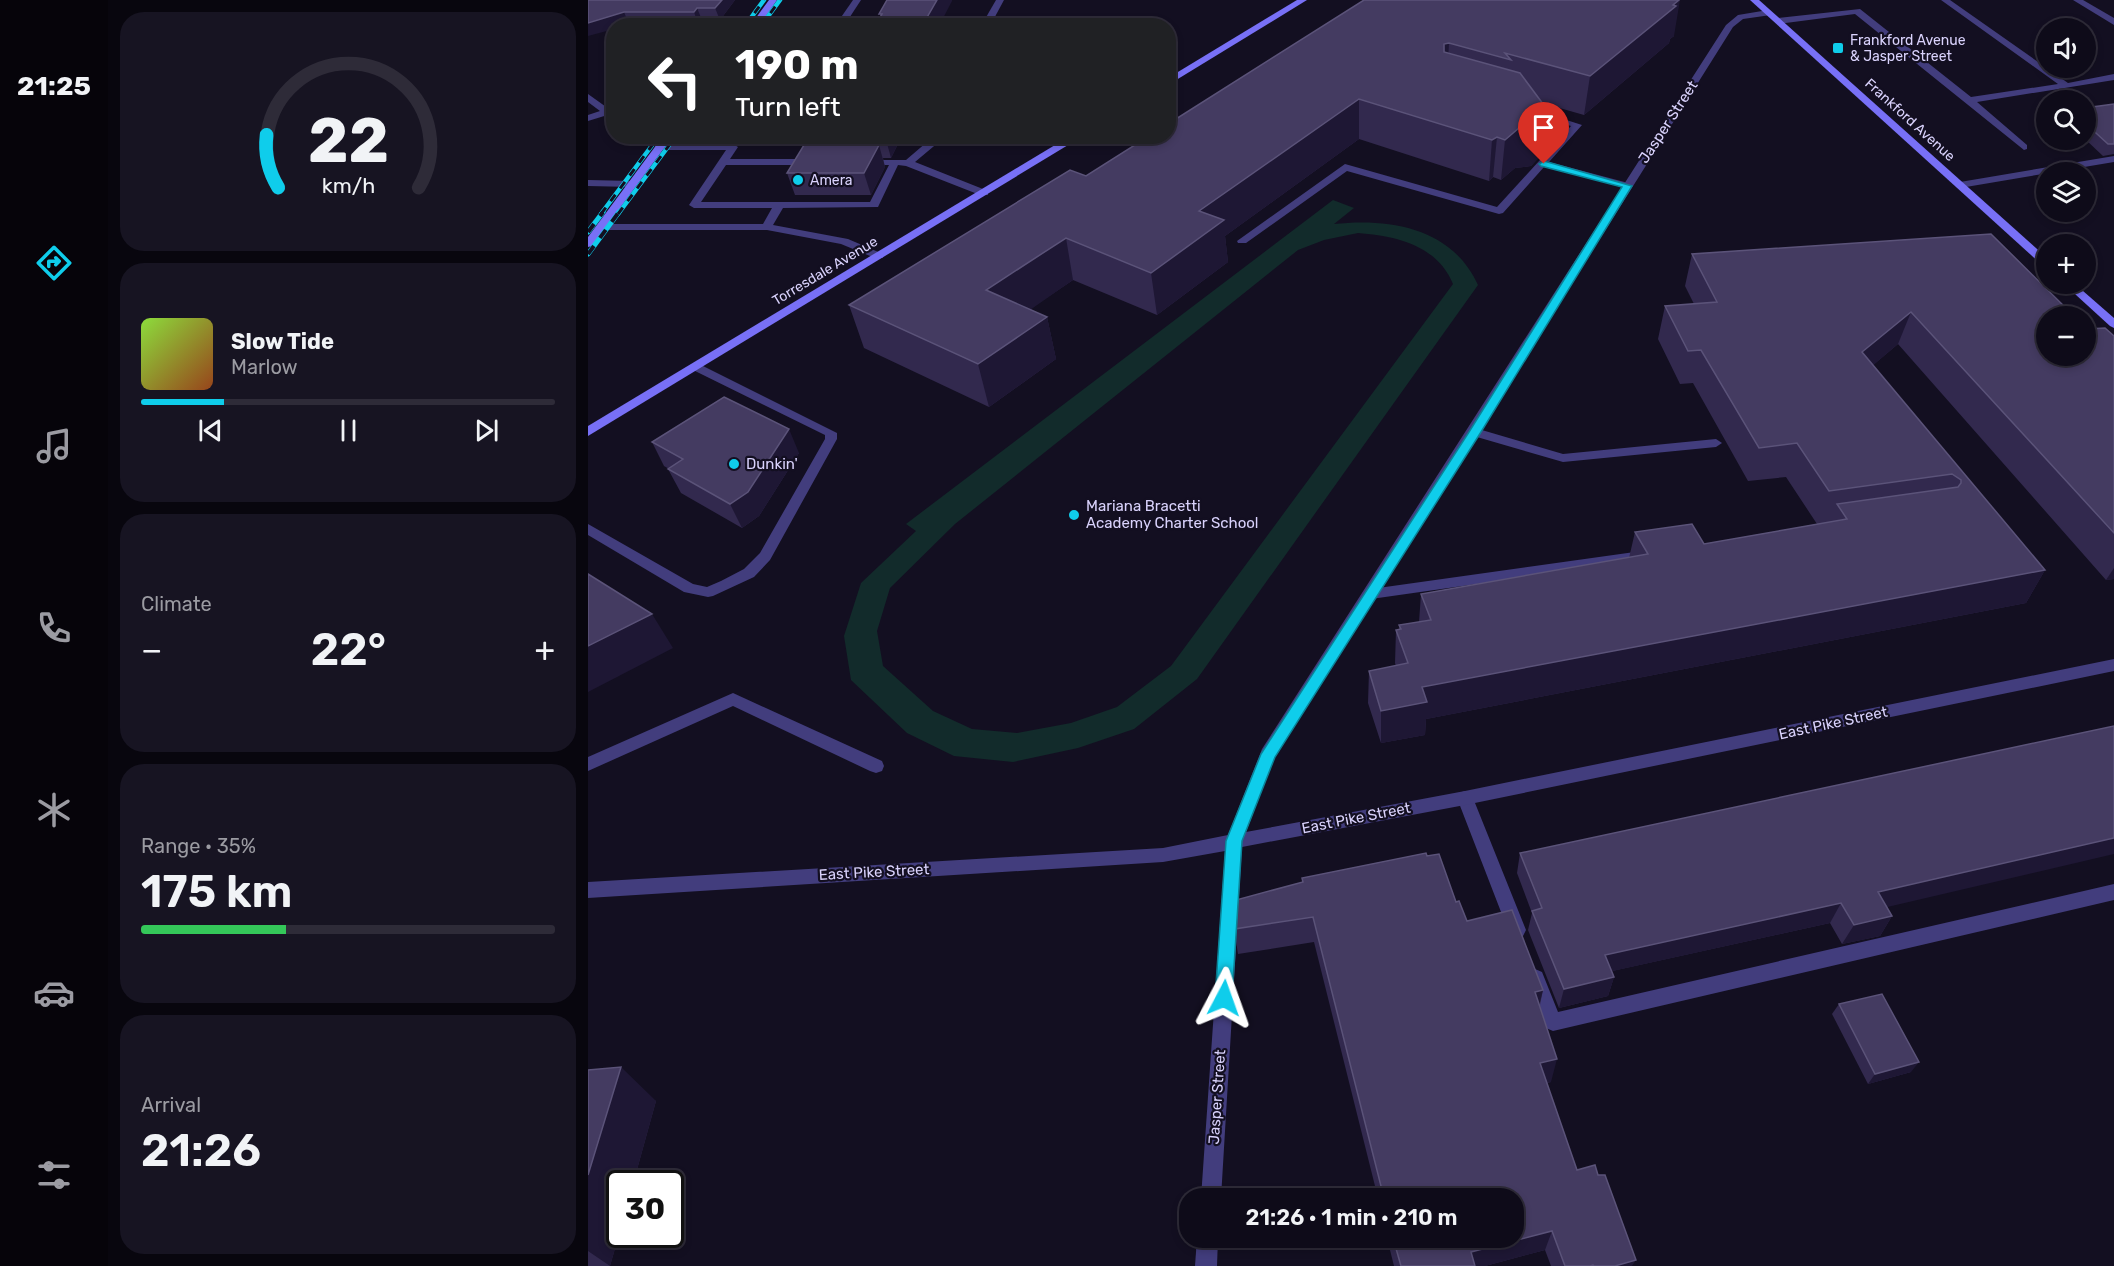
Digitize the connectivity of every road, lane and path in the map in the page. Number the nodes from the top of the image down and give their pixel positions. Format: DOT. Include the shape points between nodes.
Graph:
graph roads {
  1 [pos="773,0"];
  2 [pos="857,0"];
  3 [pos="1000,0"];
  4 [pos="1303,0"];
  5 [pos="1754,0"];
  6 [pos="1844,0"];
  7 [pos="1945,0"];
  8 [pos="2077,0"];
  9 [pos="1857,11"];
  10 [pos="1767,13"];
  11 [pos="760,18"];
  12 [pos="845,18"];
  13 [pos="990,18"];
  14 [pos="1778,21"];
  15 [pos="2114,22"];
  16 [pos="1176,77"];
  17 [pos="2114,77"];
  18 [pos="2066,86"];
  19 [pos="588,97"];
  20 [pos="1970,100"];
  21 [pos="606,108"];
  22 [pos="1522,109"];
  23 [pos="606,112"];
  24 [pos="588,118"];
  25 [pos="662,144"];
  26 [pos="931,144"];
  27 [pos="1065,144"];
  28 [pos="660,147"];
  29 [pos="2024,147"];
  30 [pos="2114,159"];
  31 [pos="722,162"];
  32 [pos="821,162"];
  33 [pos="895,162"];
  34 [pos="908,163"];
  35 [pos="1544,164"];
  36 [pos="852,166"];
  37 [pos="588,183"];
  38 [pos="632,184"];
  39 [pos="1960,185"];
  40 [pos="1628,186"];
  41 [pos="984,193"];
  42 [pos="779,205"];
  43 [pos="601,226"];
  44 [pos="767,227"];
  45 [pos="1242,241"];
  46 [pos="588,243"];
  47 [pos="2036,253"];
  48 [pos="879,256"];
  49 [pos="2080,294"];
  50 [pos="2114,324"];
  51 [pos="697,366"];
  52 [pos="588,432"];
  53 [pos="1475,432"];
  54 [pos="1716,443"];
  55 [pos="588,529"];
  56 [pos="1668,552"];
  57 [pos="1371,594"];
  58 [pos="2114,665"];
  59 [pos="588,764"];
  60 [pos="876,766"];
  61 [pos="1465,798"];
  62 [pos="1234,841"];
  63 [pos="588,890"];
  64 [pos="2114,892"];
  65 [pos="1212,1188"];
  66 [pos="1207,1248"];
  67 [pos="1206,1266"];
  1 -- 11 [label="main road"];
  2 -- 12 [label="street"];
  3 -- 13 [label="street"];
  4 -- 16 [label="main road"];
  5 -- 10 [label="main road, Frankford Avenue"];
  6 -- 9 [label="street"];
  7 -- 18 [label="street"];
  8 -- 15 [label="street"];
  9 -- 14 [label="street"];
  9 -- 20 [label="street"];
  10 -- 14 [label="main road, Frankford Avenue"];
  10 -- 40 [label="street, Jasper Street" via="1742,17 1730,25"];
  14 -- 39 [label="main road, Frankford Avenue"];
  17 -- 18 [label="street"];
  18 -- 20 [label="street"];
  19 -- 21 [label="street"];
  20 -- 29 [label="street"];
  22 -- 35 [label="street" via="1577,125"];
  23 -- 24 [label="street"];
  25 -- 28 [label="main road"];
  26 -- 34 [label="street"];
  27 -- 41 [label="main road, Torresdale Avenue"];
  28 -- 31 [label="street" via="733,147"];
  28 -- 38 [label="main road"];
  30 -- 39 [label="street"];
  31 -- 32 [label="street"];
  31 -- 42 [label="street" via="694,205 740,200"];
  33 -- 34 [label="street"];
  33 -- 36 [label="street" via="854,162"];
  33 -- 42 [label="street" via="874,205 833,200"];
  34 -- 41 [label="street"];
  35 -- 40 [label="street"];
  35 -- 45 [label="street" via="1499,211 1345,167"];
  37 -- 38 [label="street"];
  38 -- 43 [label="main road"];
  39 -- 47 [label="main road, Frankford Avenue"];
  40 -- 53 [label="street, Jasper Street"];
  41 -- 48 [label="main road, Torresdale Avenue"];
  42 -- 44 [label="street"];
  43 -- 44 [label="street"];
  43 -- 46 [label="main road"];
  44 -- 48 [label="street" via="844,241"];
  48 -- 51 [label="main road, Torresdale Avenue"];
  49 -- 50 [label="main road"];
  51 -- 52 [label="main road, Torresdale Avenue"];
  51 -- 55 [label="street" via="831,433 765,556 749,573 708,592 689,588"];
  53 -- 54 [label="street" via="1563,458"];
  53 -- 57 [label="street, Jasper Street"];
  56 -- 57 [label="street"];
  57 -- 62 [label="street, Jasper Street" via="1268,754"];
  58 -- 61 [label="street, East Pike Street"];
  59 -- 60 [label="street" via="733,699"];
  61 -- 62 [label="street, East Pike Street"];
  61 -- 64 [label="street" via="1552,1022"];
  62 -- 63 [label="street, East Pike Street" via="1163,855"];
  62 -- 65 [label="street, Jasper Street"];
  66 -- 67 [label="street"];
}
